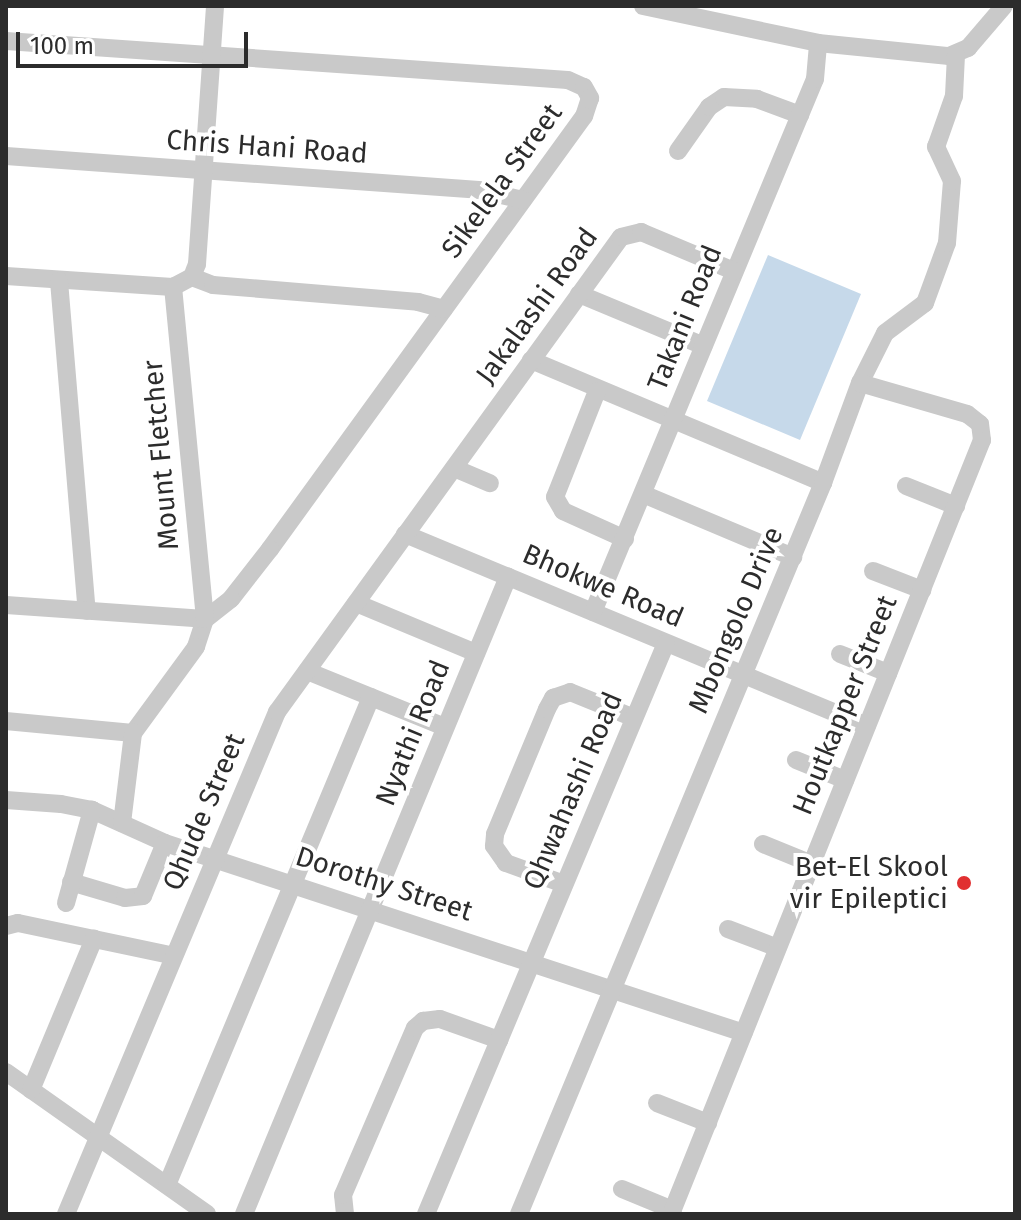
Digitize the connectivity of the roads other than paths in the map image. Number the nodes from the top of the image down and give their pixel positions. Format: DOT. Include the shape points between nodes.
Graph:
graph roads {
  1 [pos="215,6"];
  2 [pos="643,6"];
  3 [pos="1004,6"];
  4 [pos="6,41"];
  5 [pos="818,43"];
  6 [pos="212,54"];
  7 [pos="956,55"];
  8 [pos="800,115"];
  9 [pos="678,151"];
  10 [pos="6,156"];
  11 [pos="204,171"];
  12 [pos="523,200"];
  13 [pos="734,271"];
  14 [pos="6,276"];
  15 [pos="192,277"];
  16 [pos="59,281"];
  17 [pos="173,287"];
  18 [pos="579,294"];
  19 [pos="444,309"];
  20 [pos="704,346"];
  21 [pos="531,360"];
  22 [pos="860,383"];
  23 [pos="597,391"];
  24 [pos="673,422"];
  25 [pos="454,468"];
  26 [pos="490,483"];
  27 [pos="823,483"];
  28 [pos="906,486"];
  29 [pos="643,494"];
  30 [pos="956,506"];
  31 [pos="405,534"];
  32 [pos="625,539"];
  33 [pos="793,557"];
  34 [pos="873,571"];
  35 [pos="508,577"];
  36 [pos="922,590"];
  37 [pos="356,603"];
  38 [pos="6,605"];
  39 [pos="87,611"];
  40 [pos="593,612"];
  41 [pos="205,619"];
  42 [pos="666,643"];
  43 [pos="476,653"];
  44 [pos="840,654"];
  45 [pos="307,671"];
  46 [pos="888,673"];
  47 [pos="743,675"];
  48 [pos="371,697"];
  49 [pos="634,718"];
  50 [pos="6,721"];
  51 [pos="867,726"];
  52 [pos="445,727"];
  53 [pos="133,733"];
  54 [pos="796,760"];
  55 [pos="845,780"];
  56 [pos="6,800"];
  57 [pos="92,810"];
  58 [pos="122,823"];
  59 [pos="165,843"];
  60 [pos="763,844"];
  61 [pos="215,858"];
  62 [pos="812,864"];
  63 [pos="71,882"];
  64 [pos="293,883"];
  65 [pos="564,884"];
  66 [pos="66,903"];
  67 [pos="370,910"];
  68 [pos="6,926"];
  69 [pos="728,929"];
  70 [pos="94,939"];
  71 [pos="778,948"];
  72 [pos="174,956"];
  73 [pos="532,961"];
  74 [pos="613,988"];
  75 [pos="744,1033"];
  76 [pos="499,1040"];
  77 [pos="6,1072"];
  78 [pos="31,1090"];
  79 [pos="657,1103"];
  80 [pos="708,1123"];
  81 [pos="98,1137"];
  82 [pos="167,1185"];
  83 [pos="622,1189"];
  84 [pos="672,1212"];
  85 [pos="66,1214"];
  86 [pos="207,1214"];
  87 [pos="244,1214"];
  88 [pos="345,1214"];
  89 [pos="426,1214"];
  90 [pos="519,1214"];
  1 -- 6 [label="street"];
  2 -- 5 [label="street"];
  3 -- 7 [label="street"];
  4 -- 6 [label="street, Sikelela Street"];
  5 -- 7 [label="street"];
  5 -- 8 [label="street, Takani Road" via="815,79"];
  6 -- 11 [label="street"];
  6 -- 12 [label="street, Sikelela Street" via="580,83 590,98 587,110"];
  7 -- 22 [label="street, Mbongolo Drive" via="954,96 936,147 952,181 947,243 925,303 885,333"];
  8 -- 9 [label="street" via="757,99 724,97 709,107"];
  8 -- 13 [label="street, Takani Road"];
  10 -- 11 [label="street, Chris Hani Road"];
  11 -- 12 [label="street, Chris Hani Road" via="479,190"];
  11 -- 15 [label="street"];
  12 -- 19 [label="street, Sikelela Street"];
  13 -- 18 [label="street, Jakalashi Road" via="636,231 621,237"];
  13 -- 20 [label="street, Takani Road"];
  14 -- 16 [label="street"];
  15 -- 17 [label="street"];
  15 -- 19 [label="street" via="213,285 418,302"];
  16 -- 17 [label="street"];
  16 -- 39 [label="street"];
  17 -- 41 [label="street, Mount Fletcher"];
  18 -- 20 [label="street"];
  18 -- 21 [label="street, Jakalashi Road"];
  19 -- 41 [label="street, Sikelela Street" via="231,599"];
  20 -- 24 [label="street, Takani Road"];
  21 -- 23 [label="street"];
  21 -- 25 [label="street, Jakalashi Road"];
  22 -- 27 [label="street, Mbongolo Drive"];
  22 -- 30 [label="street, Houtkapper Street" via="976,420 982,440"];
  23 -- 24 [label="street"];
  23 -- 32 [label="street" via="555,497 563,511"];
  24 -- 27 [label="street"];
  24 -- 29 [label="street, Takani Road"];
  25 -- 26 [label="street"];
  25 -- 31 [label="street, Jakalashi Road"];
  27 -- 33 [label="street, Mbongolo Drive"];
  28 -- 30 [label="street"];
  29 -- 32 [label="street, Takani Road"];
  29 -- 33 [label="street"];
  30 -- 36 [label="street, Houtkapper Street"];
  31 -- 35 [label="street, Bhokwe Road"];
  31 -- 37 [label="street, Qhude Street"];
  32 -- 40 [label="street, Takani Road"];
  33 -- 47 [label="street, Mbongolo Drive"];
  34 -- 36 [label="street"];
  35 -- 40 [label="street, Bhokwe Road"];
  35 -- 43 [label="street, Nyathi Road"];
  36 -- 46 [label="street, Houtkapper Street"];
  37 -- 43 [label="street"];
  37 -- 45 [label="street, Qhude Street"];
  38 -- 39 [label="street"];
  39 -- 41 [label="street"];
  40 -- 42 [label="street, Bhokwe Road"];
  41 -- 53 [label="street, Sikelela Street" via="196,647"];
  42 -- 47 [label="street, Bhokwe Road"];
  42 -- 49 [label="street, Qhwahashi Road"];
  43 -- 52 [label="street, Nyathi Road"];
  44 -- 46 [label="street"];
  45 -- 48 [label="street"];
  45 -- 61 [label="street, Qhude Street" via="270,725"];
  46 -- 51 [label="street, Houtkapper Street"];
  47 -- 51 [label="street, Bhokwe Road"];
  47 -- 74 [label="street, Mbongolo Drive"];
  48 -- 52 [label="street"];
  48 -- 64 [label="street"];
  49 -- 65 [label="street, Qhwahashi Road"];
  49 -- 65 [label="street" via="575,693 549,703 494,846 506,863"];
  50 -- 53 [label="street"];
  51 -- 55 [label="street, Houtkapper Street"];
  52 -- 67 [label="street, Nyathi Road"];
  53 -- 58 [label="street, Sikelela Street"];
  54 -- 55 [label="street"];
  55 -- 62 [label="street, Houtkapper Street"];
  56 -- 57 [label="street, Dorothy Street"];
  57 -- 58 [label="street, Dorothy Street"];
  57 -- 63 [label="street"];
  58 -- 59 [label="street, Dorothy Street"];
  59 -- 61 [label="street, Dorothy Street"];
  59 -- 63 [label="street" via="143,896 125,898"];
  60 -- 62 [label="street"];
  61 -- 64 [label="street, Dorothy Street"];
  61 -- 72 [label="street, Qhude Street"];
  62 -- 71 [label="street, Houtkapper Street"];
  63 -- 66 [label="street"];
  64 -- 67 [label="street, Dorothy Street"];
  64 -- 82 [label="street"];
  65 -- 73 [label="street, Qhwahashi Road"];
  67 -- 73 [label="street, Dorothy Street"];
  67 -- 87 [label="street, Nyathi Road"];
  68 -- 70 [label="street" via="18,923"];
  69 -- 71 [label="street"];
  70 -- 72 [label="street"];
  70 -- 78 [label="street"];
  71 -- 75 [label="street, Houtkapper Street"];
  72 -- 81 [label="street, Qhude Street"];
  73 -- 74 [label="street, Dorothy Street"];
  73 -- 76 [label="street, Qhwahashi Road"];
  74 -- 75 [label="street, Dorothy Street"];
  74 -- 90 [label="street, Mbongolo Drive"];
  75 -- 80 [label="street, Houtkapper Street"];
  76 -- 88 [label="street" via="440,1019 428,1019 415,1028 343,1195"];
  76 -- 89 [label="street, Qhwahashi Road"];
  77 -- 78 [label="street"];
  78 -- 81 [label="street"];
  79 -- 80 [label="street"];
  80 -- 84 [label="street, Houtkapper Street"];
  81 -- 82 [label="street"];
  81 -- 85 [label="street, Qhude Street"];
  82 -- 86 [label="street"];
  83 -- 84 [label="street"];
}
